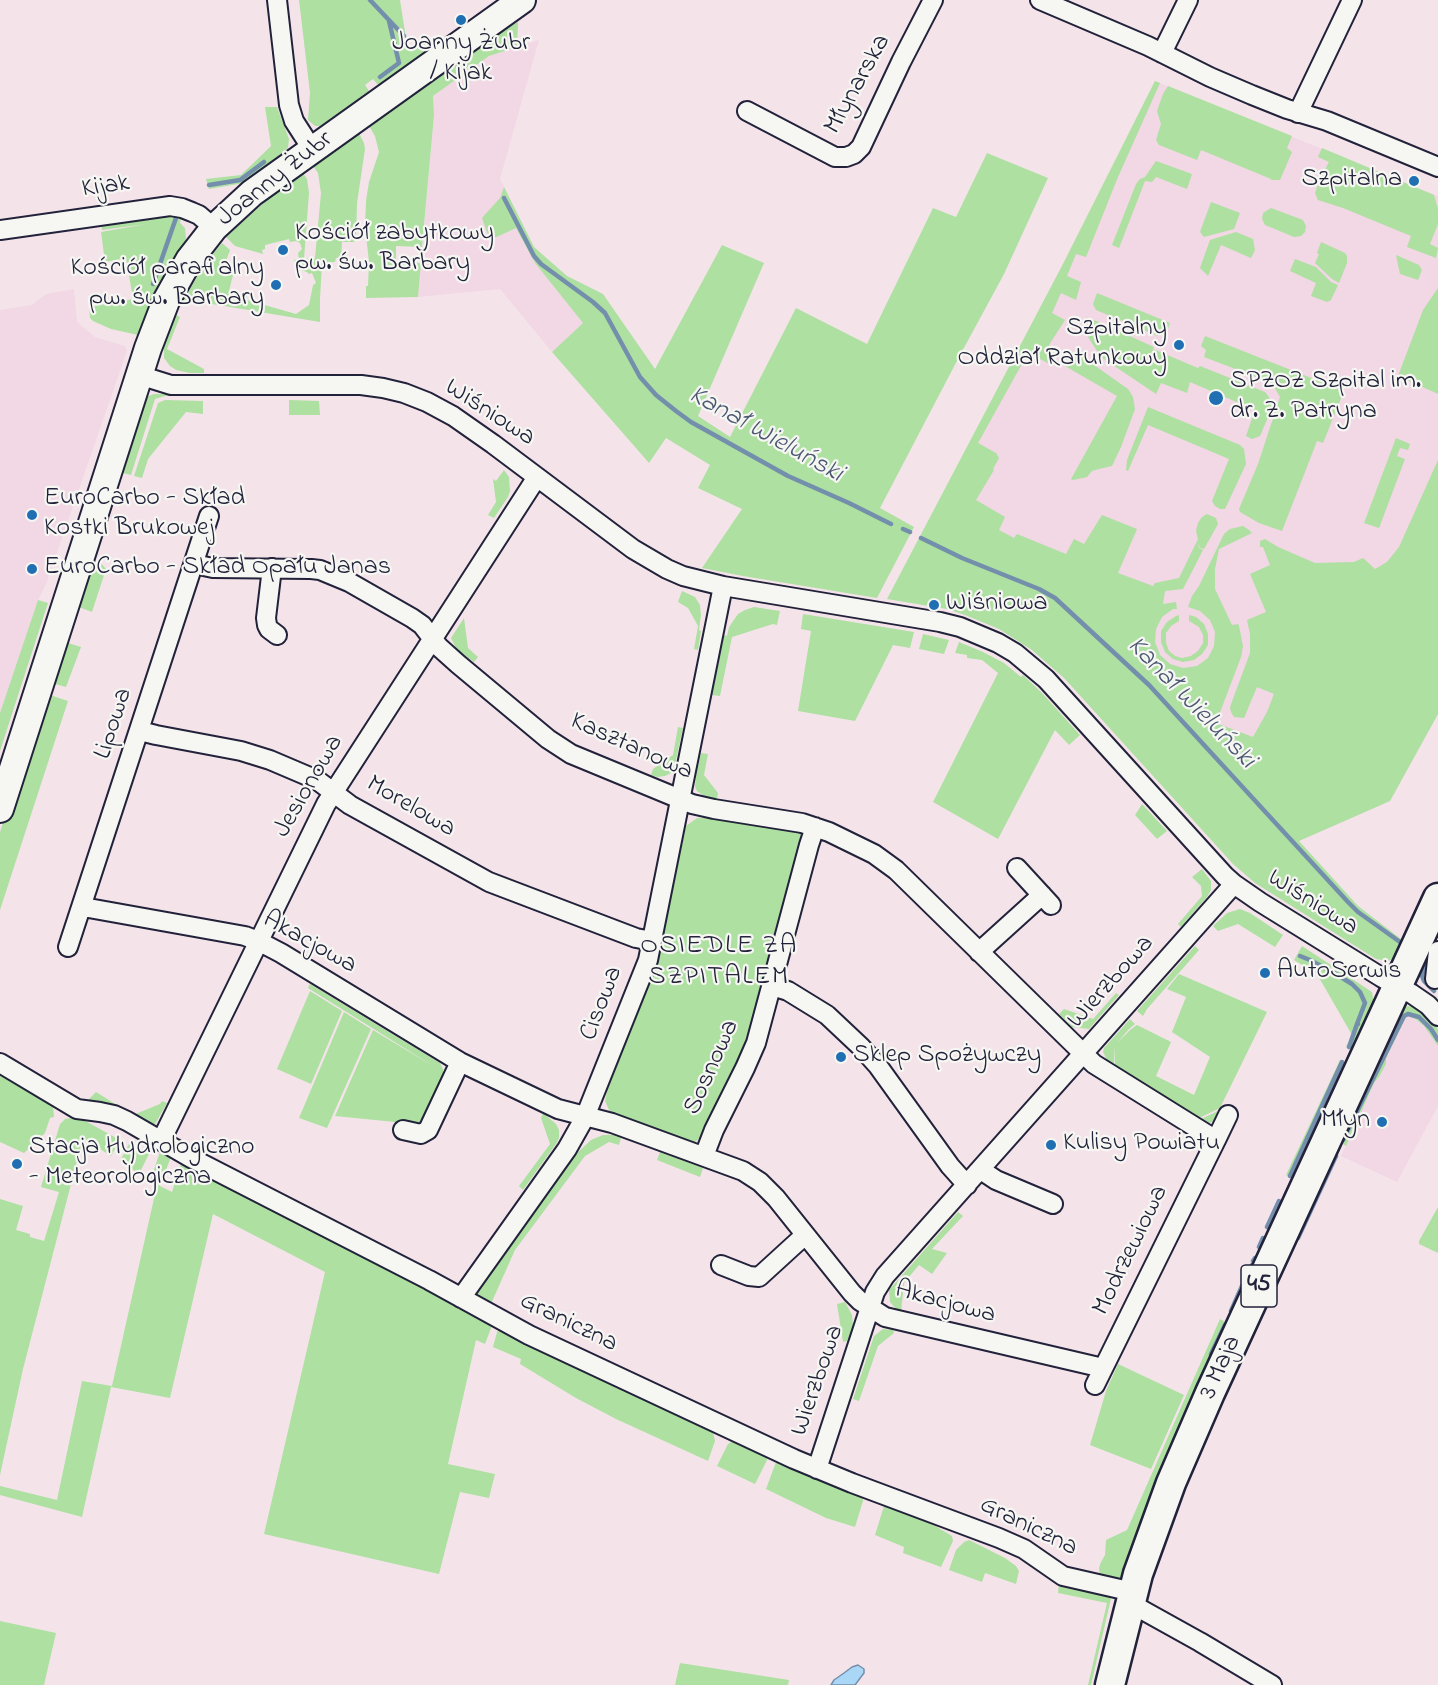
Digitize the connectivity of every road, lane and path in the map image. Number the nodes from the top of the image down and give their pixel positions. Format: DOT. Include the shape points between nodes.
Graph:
graph roads {
  1 [pos="277,0"];
  2 [pos="522,0"];
  3 [pos="933,0"];
  4 [pos="1040,0"];
  5 [pos="1188,0"];
  6 [pos="1352,0"];
  7 [pos="1162,53"];
  8 [pos="747,111"];
  9 [pos="1298,113"];
  10 [pos="312,149"];
  11 [pos="1438,167"];
  12 [pos="214,228"];
  13 [pos="0,230"];
  14 [pos="139,375"];
  15 [pos="537,477"];
  16 [pos="209,516"];
  17 [pos="194,564"];
  18 [pos="272,568"];
  19 [pos="723,586"];
  20 [pos="277,635"];
  21 [pos="432,637"];
  22 [pos="140,730"];
  23 [pos="333,792"];
  24 [pos="681,799"];
  25 [pos="0,809"];
  26 [pos="816,827"];
  27 [pos="1017,868"];
  28 [pos="1234,884"];
  29 [pos="1438,898"];
  30 [pos="83,907"];
  31 [pos="258,941"];
  32 [pos="652,941"];
  33 [pos="69,947"];
  34 [pos="1438,951"];
  35 [pos="979,952"];
  36 [pos="1435,979"];
  37 [pos="771,986"];
  38 [pos="1397,986"];
  39 [pos="1438,1016"];
  40 [pos="1084,1054"];
  41 [pos="460,1062"];
  42 [pos="0,1063"];
  43 [pos="1228,1115"];
  44 [pos="585,1116"];
  45 [pos="403,1130"];
  46 [pos="1216,1140"];
  47 [pos="161,1141"];
  48 [pos="704,1156"];
  49 [pos="981,1170"];
  50 [pos="967,1185"];
  51 [pos="1053,1204"];
  52 [pos="805,1235"];
  53 [pos="721,1265"];
  54 [pos="460,1298"];
  55 [pos="870,1308"];
  56 [pos="1103,1368"];
  57 [pos="1095,1385"];
  58 [pos="817,1468"];
  59 [pos="1131,1598"];
  60 [pos="1110,1685"];
  61 [pos="1272,1685"];
  1 -- 10 [label="street" via="289,105"];
  2 -- 10 [label="street, Joanny Żubr"];
  3 -- 8 [label="street, Młynarska" via="861,147 854,154 836,157"];
  4 -- 7 [label="street"];
  5 -- 7 [label="street"];
  6 -- 9 [label="street"];
  7 -- 9 [label="street"];
  9 -- 11 [label="street"];
  10 -- 12 [label="street, Joanny Żubr" via="246,198"];
  12 -- 13 [label="street, Kijak" via="199,215 170,206"];
  12 -- 14 [label="street, Joanny Żubr" via="170,292"];
  14 -- 15 [label="street, Wiśniowa" via="171,385 361,385 404,393 453,416"];
  14 -- 25 [label="street, Joanny Żubr"];
  15 -- 19 [label="street, Wiśniowa" via="650,560 683,576"];
  15 -- 21 [label="street, Jesionowa"];
  16 -- 17 [label="street, Lipowa"];
  17 -- 18 [label="street, Kasztanowa" via="213,568"];
  17 -- 22 [label="street, Lipowa"];
  18 -- 20 [label="street" via="267,625"];
  18 -- 21 [label="street, Kasztanowa" via="310,568 349,582 412,618"];
  19 -- 24 [label="street, Cisowa"];
  19 -- 28 [label="street, Wiśniowa" via="940,622 998,643 1046,679"];
  21 -- 23 [label="street, Jesionowa"];
  21 -- 24 [label="street, Kasztanowa" via="458,664 558,746"];
  22 -- 23 [label="street, Morelowa" via="262,757 317,780"];
  22 -- 30 [label="street, Lipowa"];
  23 -- 31 [label="street, Jesionowa"];
  23 -- 32 [label="street, Morelowa" via="489,882"];
  24 -- 26 [label="street, Kasztanowa" via="702,807"];
  24 -- 32 [label="street, Cisowa"];
  26 -- 35 [label="street, Kasztanowa" via="885,861"];
  26 -- 37 [label="street, Sosnowa"];
  27 -- 35 [label="street" via="1047,900"];
  28 -- 38 [label="street, Wiśniowa"];
  28 -- 40 [label="street, Wierzbowa"];
  29 -- 38 [label="main road, 3 Maja / 45"];
  30 -- 31 [label="street, Akacjowa"];
  30 -- 33 [label="street, Lipowa"];
  31 -- 41 [label="street, Akacjowa"];
  31 -- 47 [label="street, Jesionowa"];
  32 -- 44 [label="street, Cisowa"];
  34 -- 36 [label="street"];
  35 -- 40 [label="street, Kasztanowa"];
  37 -- 48 [label="street, Sosnowa" via="752,1055"];
  37 -- 50 [label="street" via="788,991 827,1015 861,1047"];
  38 -- 39 [label="street, Wiśniowa"];
  38 -- 59 [label="main road, 3 Maja / 45" via="1171,1483"];
  40 -- 46 [label="street, Kasztanowa" via="1103,1070"];
  40 -- 49 [label="street, Wierzbowa"];
  41 -- 44 [label="street, Akacjowa" via="558,1109"];
  41 -- 45 [label="street" via="429,1130 421,1134"];
  42 -- 47 [label="street, Graniczna" via="77,1109 114,1115"];
  43 -- 46 [label="street"];
  44 -- 48 [label="street, Akacjowa"];
  44 -- 54 [label="street, Cisowa" via="567,1149"];
  46 -- 56 [label="street, Modrzewiowa"];
  47 -- 54 [label="street, Graniczna"];
  48 -- 52 [label="street, Akacjowa" via="760,1182"];
  49 -- 50 [label="street, Wierzbowa"];
  49 -- 51 [label="street"];
  50 -- 55 [label="street, Wierzbowa" via="885,1276"];
  52 -- 53 [label="street" via="759,1277"];
  52 -- 55 [label="street, Akacjowa" via="852,1293"];
  54 -- 58 [label="street, Graniczna" via="529,1335"];
  55 -- 56 [label="street, Akacjowa" via="892,1320"];
  55 -- 58 [label="street, Wierzbowa"];
  56 -- 57 [label="street, Modrzewiowa"];
  58 -- 59 [label="street, Graniczna" via="999,1538 1024,1549 1064,1576"];
  59 -- 60 [label="main road, 3 Maja / 45"];
  59 -- 61 [label="street, Graniczna" via="1137,1607"];
}
